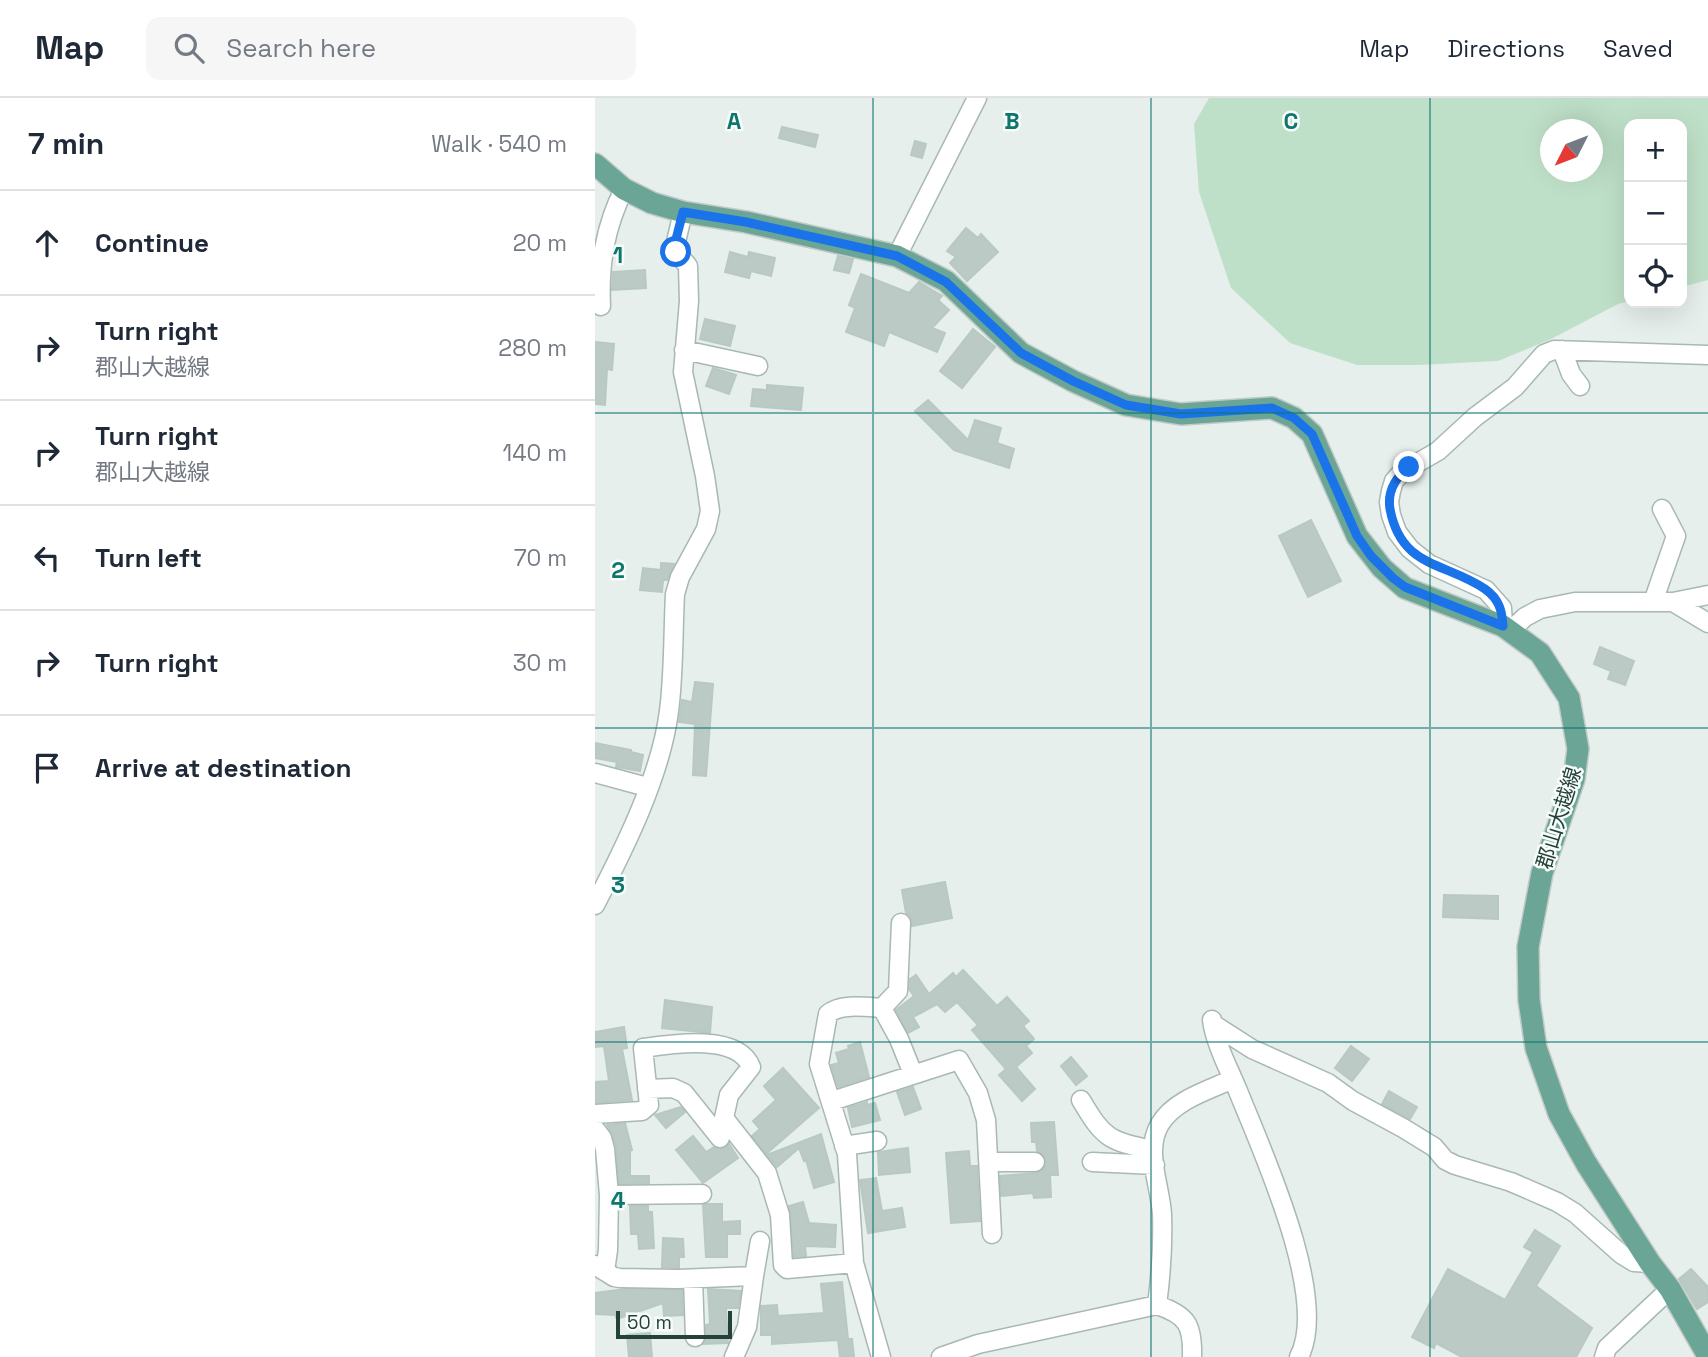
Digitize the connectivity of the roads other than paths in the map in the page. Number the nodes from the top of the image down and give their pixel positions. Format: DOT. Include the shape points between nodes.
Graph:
graph roads {
  1 [pos="977,98"];
  2 [pos="595,164"];
  3 [pos="624,189"];
  4 [pos="683,212"];
  5 [pos="897,256"];
  6 [pos="601,306"];
  7 [pos="684,350"];
  8 [pos="1562,350"];
  9 [pos="1708,355"];
  10 [pos="758,366"];
  11 [pos="1580,386"];
  12 [pos="1662,509"];
  13 [pos="1708,595"];
  14 [pos="1653,602"];
  15 [pos="1673,602"];
  16 [pos="1708,623"];
  17 [pos="1506,628"];
  18 [pos="595,773"];
  19 [pos="647,787"];
  20 [pos="603,874"];
  21 [pos="595,905"];
  22 [pos="901,923"];
  23 [pos="882,1008"];
  24 [pos="913,1074"];
  25 [pos="1233,1079"];
  26 [pos="647,1089"];
  27 [pos="1081,1100"];
  28 [pos="832,1101"];
  29 [pos="595,1114"];
  30 [pos="595,1129"];
  31 [pos="720,1138"];
  32 [pos="877,1141"];
  33 [pos="844,1146"];
  34 [pos="1154,1157"];
  35 [pos="1035,1161"];
  36 [pos="989,1162"];
  37 [pos="1092,1162"];
  38 [pos="702,1194"];
  39 [pos="609,1195"];
  40 [pos="992,1234"];
  41 [pos="760,1241"];
  42 [pos="855,1263"];
  43 [pos="1650,1263"];
  44 [pos="600,1268"];
  45 [pos="754,1276"];
  46 [pos="693,1279"];
  47 [pos="1670,1289"];
  48 [pos="1157,1305"];
  49 [pos="695,1337"];
  50 [pos="876,1353"];
  51 [pos="1708,1356"];
  52 [pos="734,1357"];
  53 [pos="941,1357"];
  54 [pos="1192,1357"];
  55 [pos="1299,1357"];
  56 [pos="1604,1357"];
  1 -- 5 [label="street"];
  2 -- 3 [label="main road, 郡山大越線"];
  3 -- 4 [label="main road, 郡山大越線"];
  3 -- 6 [label="street" via="603,250"];
  4 -- 5 [label="main road, 郡山大越線"];
  4 -- 7 [label="street" via="675,246 688,266"];
  5 -- 17 [label="main road, 郡山大越線" via="946,282 1021,353 1126,405 1181,414 1272,408 1294,418 1317,441 1357,536 1382,568 1405,587"];
  7 -- 10 [label="street"];
  7 -- 19 [label="street" via="683,372 710,511 706,530 675,594 669,709 659,759"];
  8 -- 9 [label="street"];
  8 -- 11 [label="street"];
  8 -- 17 [label="street" via="1543,354 1515,387 1438,451 1402,472 1391,491 1391,515 1410,549 1429,564 1486,590 1502,608"];
  12 -- 14 [label="street" via="1676,536"];
  13 -- 15 [label="street"];
  14 -- 15 [label="street"];
  14 -- 17 [label="street" via="1575,602 1540,608"];
  15 -- 16 [label="street"];
  17 -- 43 [label="main road, 郡山大越線" via="1540,653 1569,698 1578,750 1574,779 1542,873 1528,947 1536,1048 1559,1115"];
  18 -- 19 [label="street"];
  19 -- 20 [label="street"];
  20 -- 21 [label="street"];
  22 -- 23 [label="street" via="898,991"];
  23 -- 24 [label="street"];
  23 -- 28 [label="street" via="844,1008 828,1014 819,1064"];
  24 -- 28 [label="street"];
  24 -- 36 [label="street" via="959,1060 978,1093 986,1120"];
  25 -- 34 [label="street" via="1174,1109 1159,1125"];
  25 -- 43 [label="street" via="1212,1018 1252,1049 1328,1083 1434,1147 1445,1160 1557,1202 1621,1254 1634,1262"];
  25 -- 55 [label="street" via="1281,1201 1304,1276 1308,1324"];
  26 -- 29 [label="street" via="649,1105 642,1111"];
  26 -- 31 [label="street" via="673,1088 684,1093"];
  26 -- 42 [label="street" via="643,1048 705,1043 745,1058 751,1067 729,1096 724,1118 768,1172 781,1215 783,1265 787,1269"];
  27 -- 34 [label="street" via="1104,1134"];
  28 -- 33 [label="street"];
  30 -- 39 [label="street" via="605,1149"];
  32 -- 33 [label="street"];
  33 -- 42 [label="street"];
  34 -- 37 [label="street"];
  34 -- 48 [label="street" via="1162,1212"];
  35 -- 36 [label="street"];
  36 -- 40 [label="street"];
  38 -- 39 [label="street"];
  39 -- 44 [label="street" via="608,1250"];
  41 -- 45 [label="street"];
  42 -- 50 [label="street"];
  43 -- 47 [label="main road, 郡山大越線"];
  44 -- 46 [label="street" via="621,1278"];
  45 -- 46 [label="street"];
  45 -- 52 [label="street" via="747,1327"];
  46 -- 49 [label="street"];
  47 -- 51 [label="main road, 郡山大越線"];
  47 -- 56 [label="street" via="1607,1348"];
  48 -- 53 [label="street" via="963,1348"];
  48 -- 54 [label="street" via="1188,1323"];
}
